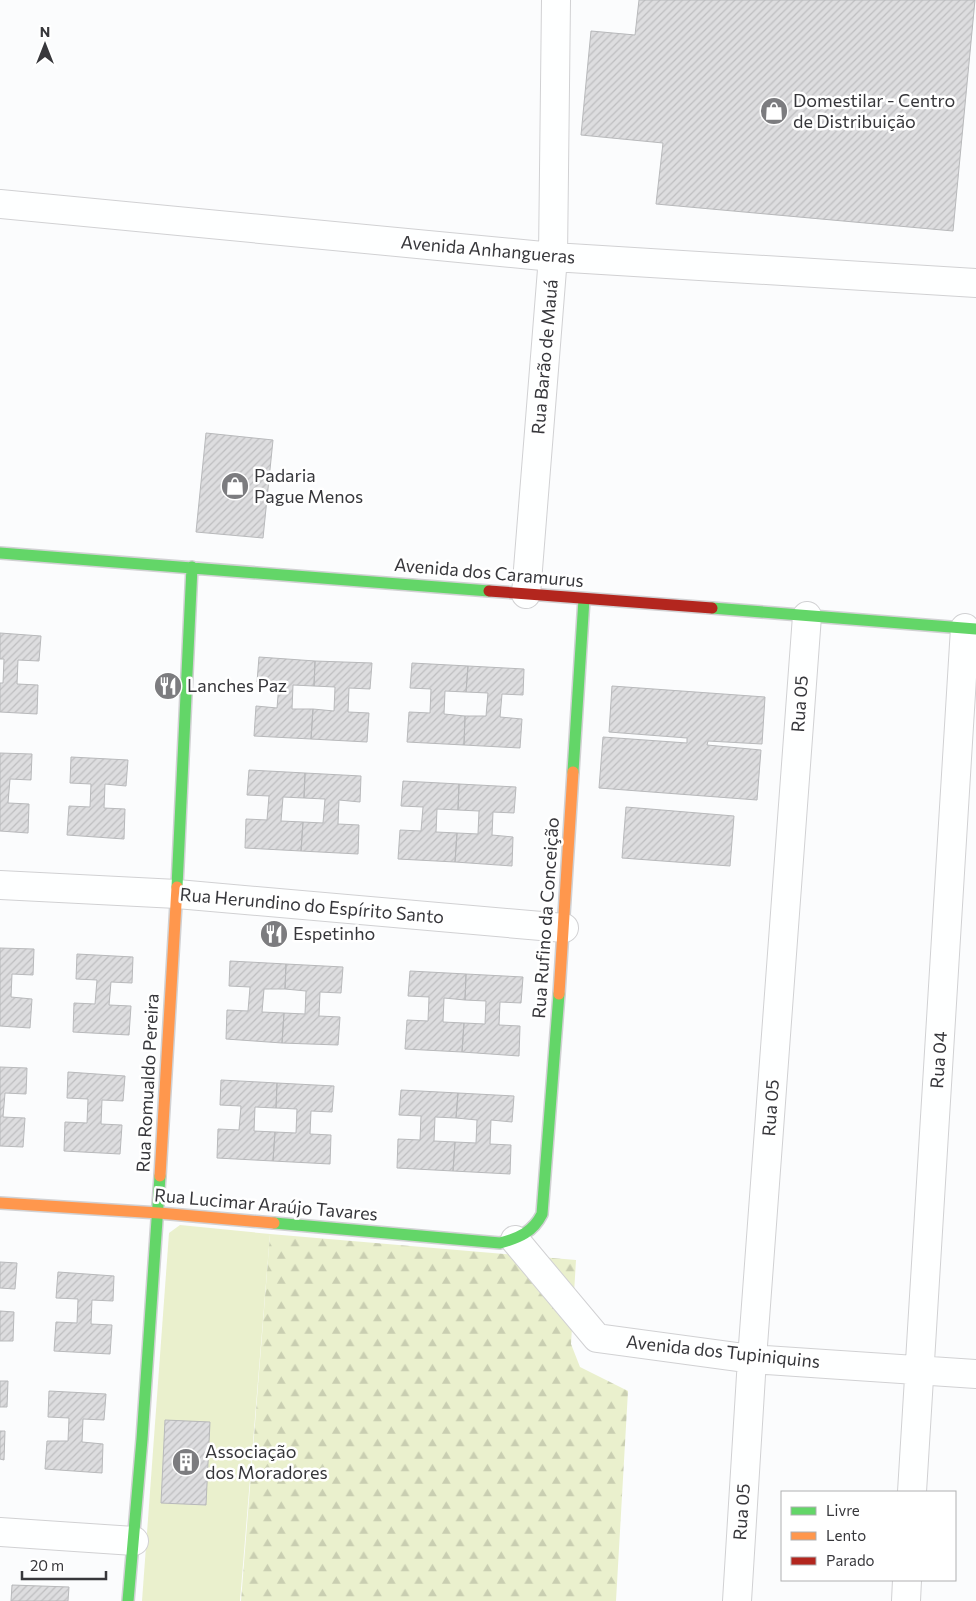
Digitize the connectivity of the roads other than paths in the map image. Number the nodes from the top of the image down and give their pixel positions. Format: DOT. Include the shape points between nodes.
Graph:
graph roads {
  1 [pos="556,0"];
  2 [pos="0,204"];
  3 [pos="553,256"];
  4 [pos="976,283"];
  5 [pos="0,553"];
  6 [pos="192,567"];
  7 [pos="526,594"];
  8 [pos="584,599"];
  9 [pos="807,616"];
  10 [pos="971,629"];
  11 [pos="0,884"];
  12 [pos="177,894"];
  13 [pos="564,928"];
  14 [pos="0,1203"];
  15 [pos="159,1213"];
  16 [pos="521,1237"];
  17 [pos="752,1359"];
  18 [pos="920,1370"];
  19 [pos="976,1374"];
  20 [pos="912,1491"];
  21 [pos="0,1532"];
  22 [pos="134,1541"];
  23 [pos="907,1581"];
  24 [pos="128,1601"];
  25 [pos="736,1601"];
  26 [pos="906,1601"];
  1 -- 3 [label="street, Rua Barão de Mauá"];
  2 -- 3 [label="street, Avenida Anhangueras"];
  3 -- 4 [label="street, Avenida Anhangueras"];
  3 -- 7 [label="street, Rua Barão de Mauá"];
  5 -- 6 [label="street, Avenida dos Caramurus"];
  6 -- 7 [label="street, Avenida dos Caramurus"];
  6 -- 12 [label="street, Rua Romualdo Pereira"];
  7 -- 8 [label="street, Avenida dos Caramurus"];
  8 -- 9 [label="street, Avenida dos Caramurus"];
  8 -- 13 [label="street, Rua Rufino da Conceição"];
  9 -- 10 [label="street, Avenida dos Caramurus"];
  9 -- 17 [label="street, Rua 05"];
  10 -- 18 [label="street, Rua 04"];
  11 -- 12 [label="street, Rua Herundino do Espírito Santo"];
  12 -- 13 [label="street, Rua Herundino do Espírito Santo"];
  12 -- 15 [label="street, Rua Romualdo Pereira"];
  13 -- 16 [label="street, Rua Rufino da Conceição" via="542,1214 537,1225"];
  14 -- 15 [label="street, Rua Lucimar Araújo Tavares"];
  15 -- 16 [label="street, Rua Lucimar Araújo Tavares" via="500,1244"];
  15 -- 22 [label="street, Rua Romualdo Pereira"];
  16 -- 17 [label="street, Avenida dos Tupiniquins" via="597,1338"];
  17 -- 18 [label="street, Avenida dos Tupiniquins"];
  17 -- 25 [label="street, Rua 05"];
  18 -- 19 [label="street, Avenida dos Tupiniquins"];
  18 -- 20 [label="street, Rua 04"];
  21 -- 22 [label="street"];
  22 -- 24 [label="street, Rua Romualdo Pereira"];
  23 -- 26 [label="street"];
}
